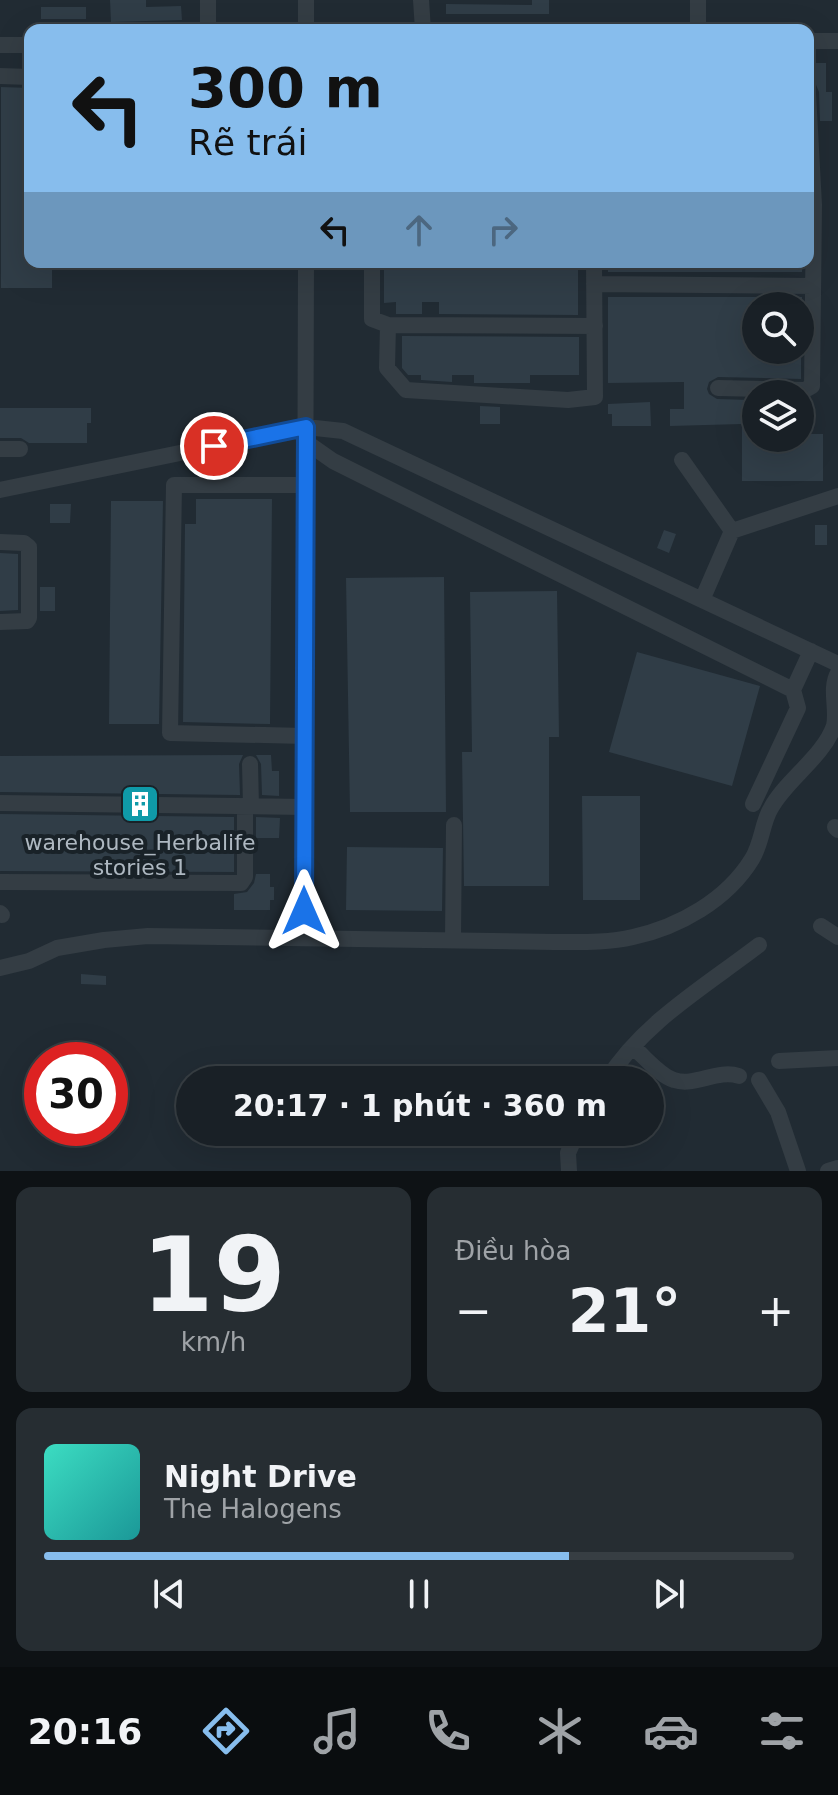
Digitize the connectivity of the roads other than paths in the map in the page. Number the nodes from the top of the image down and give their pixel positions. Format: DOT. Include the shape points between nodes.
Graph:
graph roads {
  1 [pos="208,0"];
  2 [pos="306,0"];
  3 [pos="421,0"];
  4 [pos="698,0"];
  5 [pos="208,24"];
  6 [pos="306,24"];
  7 [pos="423,24"];
  8 [pos="698,24"];
  9 [pos="814,41"];
  10 [pos="838,41"];
  11 [pos="0,45"];
  12 [pos="24,45"];
  13 [pos="0,76"];
  14 [pos="24,77"];
  15 [pos="306,268"];
  16 [pos="372,268"];
  17 [pos="594,268"];
  18 [pos="813,268"];
  19 [pos="594,284"];
  20 [pos="813,286"];
  21 [pos="388,325"];
  22 [pos="595,326"];
  23 [pos="718,388"];
  24 [pos="306,435"];
  25 [pos="0,449"];
  26 [pos="20,449"];
  27 [pos="682,460"];
  28 [pos="306,485"];
  29 [pos="0,490"];
  30 [pos="838,496"];
  31 [pos="732,531"];
  32 [pos="0,542"];
  33 [pos="702,600"];
  34 [pos="0,622"];
  35 [pos="811,651"];
  36 [pos="838,664"];
  37 [pos="838,673"];
  38 [pos="793,690"];
  39 [pos="305,736"];
  40 [pos="250,764"];
  41 [pos="0,803"];
  42 [pos="753,804"];
  43 [pos="248,806"];
  44 [pos="305,807"];
  45 [pos="454,825"];
  46 [pos="0,882"];
  47 [pos="821,926"];
  48 [pos="304,937"];
  49 [pos="838,937"];
  50 [pos="453,940"];
  51 [pos="759,945"];
  52 [pos="0,968"];
  53 [pos="633,1047"];
  54 [pos="838,1058"];
  55 [pos="779,1061"];
  56 [pos="615,1066"];
  57 [pos="739,1076"];
  58 [pos="759,1080"];
  59 [pos="571,1146"];
  60 [pos="838,1168"];
  61 [pos="569,1171"];
  62 [pos="798,1171"];
  63 [pos="828,1171"];
  1 -- 5 [label="street"];
  2 -- 6 [label="street"];
  3 -- 7 [label="street"];
  4 -- 8 [label="street"];
  9 -- 10 [label="street"];
  11 -- 12 [label="street"];
  13 -- 14 [label="street"];
  15 -- 24 [label="street"];
  16 -- 21 [label="street" via="372,319"];
  17 -- 19 [label="street"];
  18 -- 20 [label="street"];
  19 -- 20 [label="street"];
  19 -- 22 [label="street"];
  20 -- 23 [label="street" via="812,386"];
  21 -- 22 [label="street"];
  21 -- 22 [label="street" via="387,368 406,390 568,400 595,397"];
  24 -- 28 [label="street"];
  24 -- 29 [label="street"];
  24 -- 33 [label="street" via="343,431"];
  24 -- 38 [label="street" via="333,461"];
  25 -- 26 [label="street"];
  27 -- 31 [label="street"];
  28 -- 39 [label="street"];
  28 -- 39 [label="street" via="174,485 170,733"];
  30 -- 31 [label="street"];
  31 -- 33 [label="street"];
  32 -- 34 [label="street" via="29,547 29,618"];
  33 -- 35 [label="street"];
  35 -- 36 [label="street"];
  35 -- 38 [label="street"];
  37 -- 50 [label="street" via="834,727 771,807 756,853 738,881 706,906 633,938"];
  38 -- 42 [label="street" via="798,708"];
  39 -- 44 [label="street"];
  40 -- 43 [label="street"];
  41 -- 43 [label="street"];
  43 -- 44 [label="street"];
  43 -- 46 [label="street" via="241,883"];
  44 -- 48 [label="street"];
  45 -- 50 [label="street"];
  47 -- 49 [label="street"];
  48 -- 50 [label="street"];
  48 -- 52 [label="street" via="104,940 57,948"];
  51 -- 53 [label="street" via="663,1017"];
  53 -- 56 [label="street"];
  53 -- 57 [label="street" via="674,1080"];
  54 -- 55 [label="street"];
  58 -- 62 [label="street" via="778,1112"];
  59 -- 61 [label="street"];
  60 -- 63 [label="street"];
}
